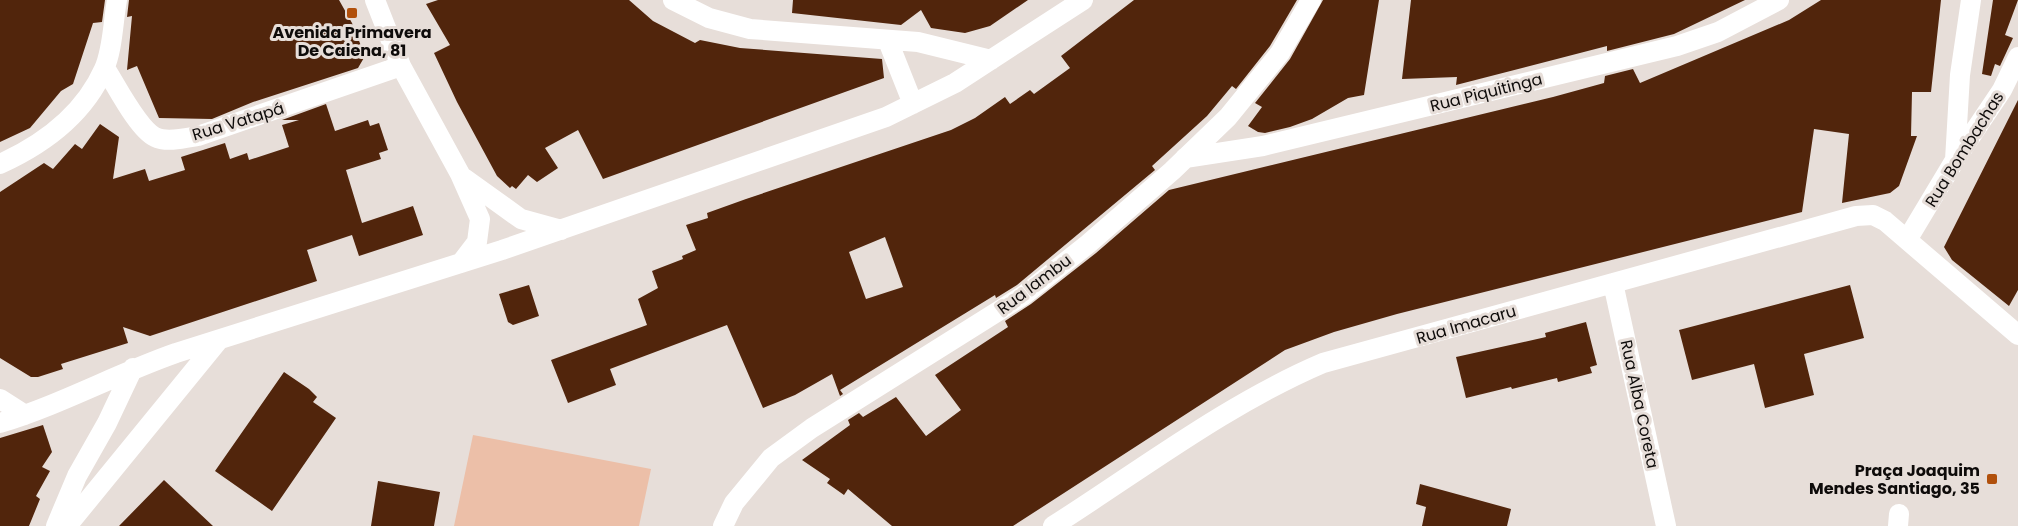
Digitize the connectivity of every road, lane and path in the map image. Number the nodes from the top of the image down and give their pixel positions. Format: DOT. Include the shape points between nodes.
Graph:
graph roads {
  1 [pos="117,0"];
  2 [pos="375,0"];
  3 [pos="673,0"];
  4 [pos="1083,0"];
  5 [pos="1311,0"];
  6 [pos="1779,0"];
  7 [pos="1971,0"];
  8 [pos="697,4"];
  9 [pos="888,41"];
  10 [pos="2018,57"];
  11 [pos="992,60"];
  12 [pos="401,66"];
  13 [pos="105,68"];
  14 [pos="913,104"];
  15 [pos="1185,159"];
  16 [pos="1955,160"];
  17 [pos="0,164"];
  18 [pos="460,174"];
  19 [pos="561,230"];
  20 [pos="1907,240"];
  21 [pos="461,263"];
  22 [pos="1613,283"];
  23 [pos="2018,335"];
  24 [pos="218,341"];
  25 [pos="133,368"];
  26 [pos="0,399"];
  27 [pos="26,415"];
  28 [pos="0,423"];
  29 [pos="56,526"];
  30 [pos="67,526"];
  31 [pos="723,526"];
  32 [pos="1053,526"];
  33 [pos="1666,526"];
  1 -- 13 [label="street"];
  2 -- 12 [label="street"];
  3 -- 8 [label="street"];
  4 -- 11 [label="street"];
  5 -- 15 [label="street, Rua Iambu" via="1280,53 1228,117"];
  6 -- 15 [label="street, Rua Piquitinga" via="1718,32 1677,46 1263,146"];
  7 -- 16 [label="street" via="1960,75"];
  8 -- 9 [label="street" via="709,18 750,29"];
  9 -- 11 [label="street" via="918,42"];
  9 -- 14 [label="street"];
  10 -- 16 [label="street, Rua Bombachas" via="2002,90"];
  11 -- 14 [label="street"];
  12 -- 13 [label="street, Rua Vatapá" via="198,136 169,140 156,138 146,129"];
  12 -- 18 [label="street"];
  13 -- 17 [label="street" via="77,112 63,125 43,141"];
  14 -- 19 [label="street" via="886,117"];
  15 -- 31 [label="street, Rua Iambu" via="1024,295 812,428 771,458 734,503"];
  16 -- 20 [label="street, Rua Bombachas"];
  18 -- 19 [label="street" via="521,219"];
  18 -- 21 [label="street" via="480,219 477,242"];
  19 -- 21 [label="street"];
  20 -- 22 [label="street, Rua Imacaru" via="1885,220 1873,215 1856,216"];
  20 -- 23 [label="street, Rua Imacaru"];
  21 -- 24 [label="street"];
  22 -- 32 [label="street, Rua Imacaru" via="1323,363 1295,375 1236,408"];
  22 -- 33 [label="street, Rua Alba Coreta"];
  24 -- 25 [label="street"];
  24 -- 30 [label="street"];
  25 -- 27 [label="street"];
  25 -- 29 [label="street" via="77,476"];
  26 -- 27 [label="street"];
  27 -- 28 [label="street"];
}
